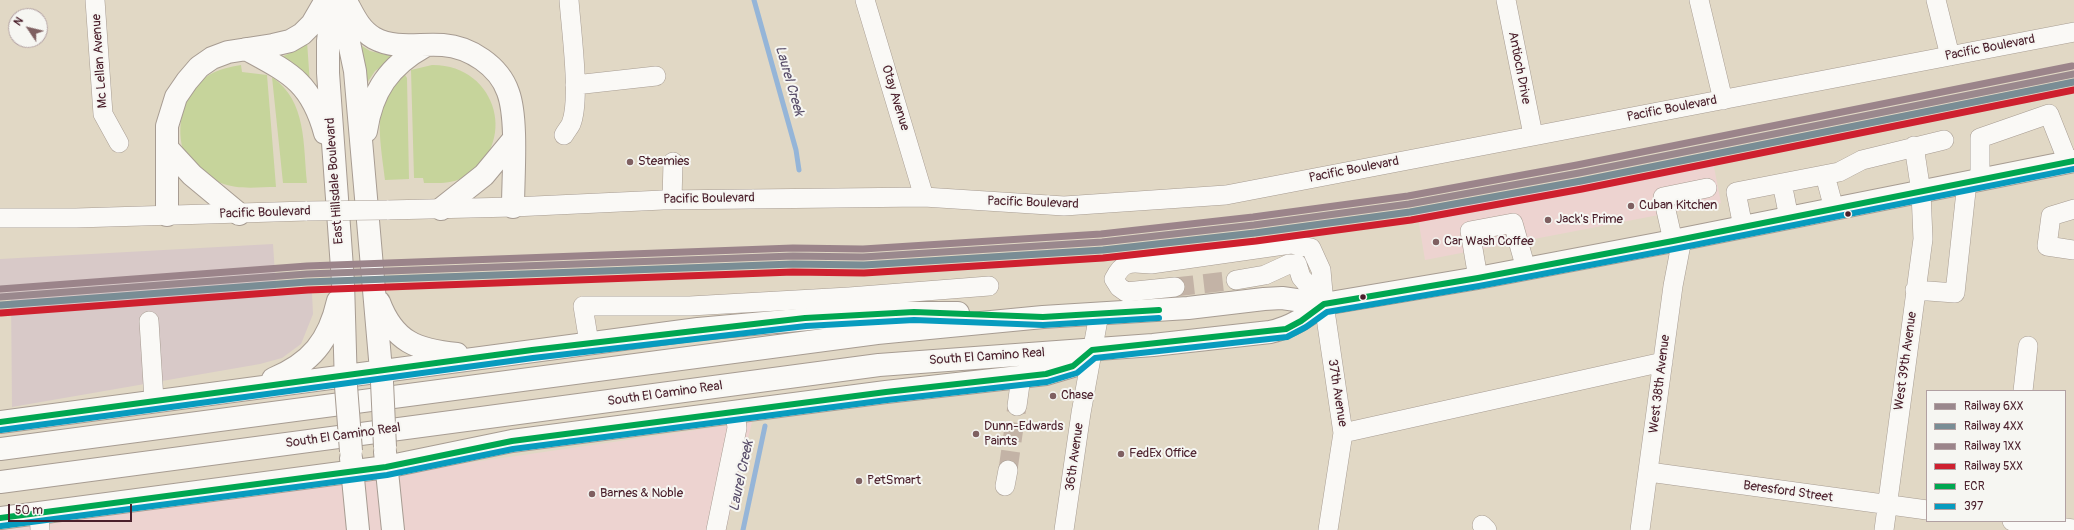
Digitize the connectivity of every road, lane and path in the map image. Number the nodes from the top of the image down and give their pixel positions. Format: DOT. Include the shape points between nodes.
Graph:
graph roads {
  1 [pos="95,0"];
  2 [pos="326,0"];
  3 [pos="333,0"];
  4 [pos="340,0"];
  5 [pos="345,0"];
  6 [pos="569,0"];
  7 [pos="865,0"];
  8 [pos="1506,0"];
  9 [pos="1699,0"];
  10 [pos="1936,0"];
  11 [pos="2074,32"];
  12 [pos="425,46"];
  13 [pos="246,49"];
  14 [pos="1950,56"];
  15 [pos="656,76"];
  16 [pos="575,85"];
  17 [pos="1723,100"];
  18 [pos="564,135"];
  19 [pos="1533,136"];
  20 [pos="513,140"];
  21 [pos="1944,140"];
  22 [pos="119,143"];
  23 [pos="1914,146"];
  24 [pos="168,149"];
  25 [pos="362,158"];
  26 [pos="2071,161"];
  27 [pos="673,162"];
  28 [pos="334,164"];
  29 [pos="1825,175"];
  30 [pos="1974,181"];
  31 [pos="1782,183"];
  32 [pos="1707,188"];
  33 [pos="1921,192"];
  34 [pos="924,197"];
  35 [pos="672,200"];
  36 [pos="513,207"];
  37 [pos="441,209"];
  38 [pos="1834,209"];
  39 [pos="2074,209"];
  40 [pos="239,214"];
  41 [pos="167,215"];
  42 [pos="0,218"];
  43 [pos="1789,218"];
  44 [pos="1743,227"];
  45 [pos="1678,240"];
  46 [pos="2074,250"];
  47 [pos="1526,269"];
  48 [pos="1478,278"];
  49 [pos="1236,280"];
  50 [pos="343,282"];
  51 [pos="373,285"];
  52 [pos="989,286"];
  53 [pos="1175,287"];
  54 [pos="1915,290"];
  55 [pos="1324,304"];
  56 [pos="1099,314"];
  57 [pos="1043,317"];
  58 [pos="149,321"];
  59 [pos="589,343"];
  60 [pos="2028,346"];
  61 [pos="1092,350"];
  62 [pos="488,356"];
  63 [pos="1663,362"];
  64 [pos="381,376"];
  65 [pos="1021,377"];
  66 [pos="346,380"];
  67 [pos="256,386"];
  68 [pos="2023,390"];
  69 [pos="154,400"];
  70 [pos="1017,406"];
  71 [pos="735,412"];
  72 [pos="0,422"];
  73 [pos="1343,433"];
  74 [pos="0,449"];
  75 [pos="386,457"];
  76 [pos="352,462"];
  77 [pos="1649,472"];
  78 [pos="0,482"];
  79 [pos="1887,505"];
  80 [pos="1926,510"];
  81 [pos="0,518"];
  82 [pos="40,521"];
  83 [pos="2019,522"];
  84 [pos="2065,529"];
  85 [pos="358,530"];
  86 [pos="393,530"];
  87 [pos="716,530"];
  88 [pos="1064,530"];
  89 [pos="1328,530"];
  90 [pos="1640,530"];
  91 [pos="1884,530"];
  1 -- 22 [label="street, Mc Lellan Avenue" via="103,114"];
  2 -- 13 [label="main road" via="312,24 302,34 273,45"];
  3 -- 28 [label="main road, East Hillsdale Boulevard" via="328,42 328,73"];
  4 -- 25 [label="main road" via="355,71"];
  5 -- 12 [label="main road" via="356,20 374,38 385,43"];
  6 -- 16 [label="street"];
  7 -- 34 [label="street, Otay Avenue"];
  8 -- 19 [label="street, Antioch Drive"];
  9 -- 17 [label="street"];
  10 -- 14 [label="street"];
  11 -- 14 [label="street, Pacific Boulevard"];
  12 -- 20 [label="main road" via="443,45 469,51 486,62 499,76 508,92 513,112"];
  12 -- 25 [label="main road" via="397,66 375,96 369,114"];
  13 -- 24 [label="main road" via="212,58 186,81 176,97 170,114 167,126"];
  13 -- 28 [label="main road" via="289,72 309,95 320,115"];
  14 -- 17 [label="street, Pacific Boulevard"];
  15 -- 16 [label="street"];
  16 -- 18 [label="street" via="572,118"];
  17 -- 19 [label="street, Pacific Boulevard"];
  19 -- 34 [label="street, Pacific Boulevard" via="1226,195 1064,206"];
  20 -- 36 [label="main road"];
  20 -- 37 [label="main road" via="484,175"];
  21 -- 23 [label="street"];
  23 -- 29 [label="street" via="1862,160 1839,172"];
  23 -- 33 [label="street, West 39th Avenue"];
  24 -- 40 [label="main road" via="192,175"];
  24 -- 41 [label="main road"];
  25 -- 51 [label="main road"];
  26 -- 30 [label="main road, South El Camino Real"];
  26 -- 30 [label="street" via="2049,114 1980,138"];
  27 -- 35 [label="street"];
  28 -- 50 [label="main road, East Hillsdale Boulevard"];
  29 -- 31 [label="street"];
  29 -- 38 [label="street"];
  30 -- 33 [label="main road, South El Camino Real"];
  30 -- 54 [label="street" via="1955,293"];
  31 -- 43 [label="street"];
  31 -- 44 [label="street" via="1736,192"];
  32 -- 45 [label="street" via="1664,197"];
  33 -- 38 [label="main road, South El Camino Real"];
  33 -- 54 [label="street, West 39th Avenue" via="1923,239"];
  34 -- 35 [label="street, Pacific Boulevard"];
  35 -- 36 [label="street, Pacific Boulevard"];
  36 -- 37 [label="street, Pacific Boulevard"];
  37 -- 40 [label="street, Pacific Boulevard, bridge"];
  38 -- 43 [label="main road, South El Camino Real"];
  39 -- 46 [label="street" via="2051,216 2047,246"];
  40 -- 41 [label="street, Pacific Boulevard"];
  41 -- 42 [label="street, Pacific Boulevard"];
  43 -- 44 [label="main road, South El Camino Real"];
  44 -- 45 [label="main road, South El Camino Real"];
  45 -- 47 [label="main road, South El Camino Real"];
  45 -- 63 [label="street, West 38th Avenue"];
  47 -- 48 [label="main road, South El Camino Real"];
  47 -- 48 [label="street" via="1513,222 1470,231"];
  48 -- 55 [label="main road, South El Camino Real"];
  49 -- 55 [label="street" via="1265,275 1289,264 1297,264 1301,277"];
  50 -- 66 [label="main road, East Hillsdale Boulevard"];
  50 -- 67 [label="main road" via="330,325 316,352 294,369"];
  51 -- 62 [label="main road" via="390,326 407,342 445,352"];
  51 -- 64 [label="main road"];
  52 -- 59 [label="street" via="690,306 583,306"];
  53 -- 55 [label="street, 37th Avenue" via="1126,292 1114,279 1120,268 1129,262 1151,264 1291,244 1311,248 1321,270"];
  54 -- 79 [label="street, West 39th Avenue"];
  55 -- 56 [label="main road, South El Camino Real" via="1282,298"];
  55 -- 61 [label="main road, South El Camino Real" via="1286,329"];
  55 -- 73 [label="street, 37th Avenue"];
  56 -- 57 [label="main road, South El Camino Real"];
  56 -- 61 [label="street, 36th Avenue"];
  57 -- 59 [label="main road" via="875,313 744,324"];
  57 -- 74 [label="main road, South El Camino Real" via="827,338"];
  58 -- 69 [label="street"];
  59 -- 62 [label="main road"];
  60 -- 68 [label="street"];
  61 -- 65 [label="main road" via="1073,366 1061,371"];
  61 -- 78 [label="main road, South El Camino Real" via="872,366"];
  61 -- 88 [label="street, 36th Avenue"];
  62 -- 64 [label="main road"];
  63 -- 73 [label="street"];
  63 -- 77 [label="street, West 38th Avenue"];
  64 -- 66 [label="main road"];
  64 -- 75 [label="main road, bridge"];
  65 -- 70 [label="street"];
  65 -- 71 [label="main road"];
  66 -- 67 [label="main road"];
  66 -- 76 [label="main road, East Hillsdale Boulevard, bridge"];
  67 -- 69 [label="main road"];
  69 -- 72 [label="main road"];
  71 -- 75 [label="main road"];
  71 -- 87 [label="street" via="737,428"];
  73 -- 89 [label="street, 37th Avenue"];
  75 -- 76 [label="main road"];
  75 -- 86 [label="main road"];
  76 -- 82 [label="main road"];
  76 -- 85 [label="main road, East Hillsdale Boulevard"];
  77 -- 79 [label="street, Beresford Street"];
  77 -- 90 [label="street, West 38th Avenue"];
  79 -- 80 [label="street, Beresford Street"];
  79 -- 91 [label="street, West 39th Avenue"];
  81 -- 82 [label="main road"];
  83 -- 84 [label="street"];
}
